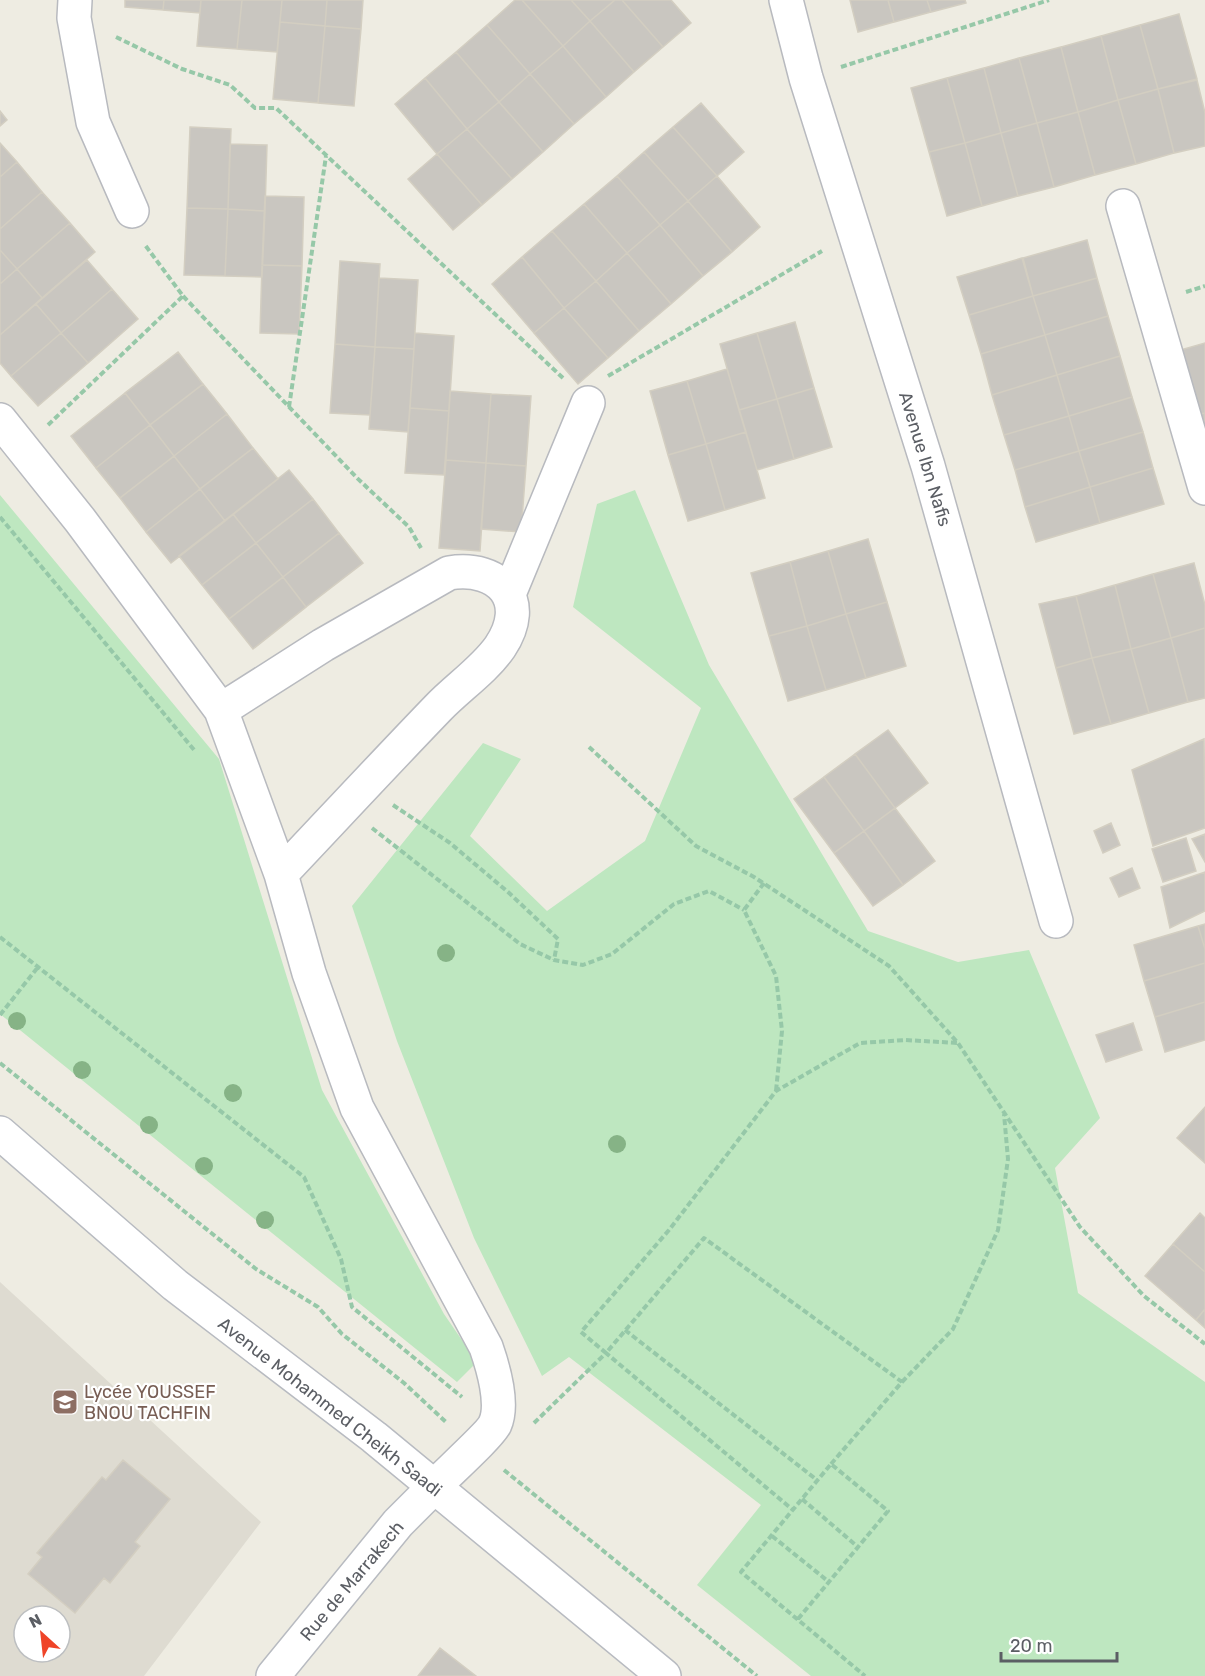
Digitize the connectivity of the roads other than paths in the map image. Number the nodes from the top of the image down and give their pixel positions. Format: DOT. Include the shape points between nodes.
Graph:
graph roads {
  1 [pos="786,0"];
  2 [pos="74,9"];
  3 [pos="1123,206"];
  4 [pos="132,211"];
  5 [pos="588,403"];
  6 [pos="0,420"];
  7 [pos="1205,488"];
  8 [pos="509,594"];
  9 [pos="221,710"];
  10 [pos="281,874"];
  11 [pos="1056,921"];
  12 [pos="0,1133"];
  13 [pos="433,1488"];
  14 [pos="273,1676"];
  15 [pos="664,1676"];
  1 -- 11 [label="street, Avenue Ibn Nafis" via="806,78 928,466"];
  2 -- 4 [label="street" via="93,122"];
  3 -- 7 [label="street"];
  5 -- 8 [label="street"];
  6 -- 9 [label="street"];
  8 -- 9 [label="street" via="497,580 478,572 450,573 323,645"];
  8 -- 10 [label="street" via="508,626 499,648"];
  9 -- 10 [label="street"];
  10 -- 13 [label="street, Rue de Marrakech" via="309,973 357,1108 486,1347 495,1373 498,1394 484,1436"];
  12 -- 13 [label="street, Avenue Mohammed Cheikh Saadi" via="175,1285 374,1437"];
  13 -- 14 [label="street, Rue de Marrakech" via="398,1523"];
  13 -- 15 [label="street, Avenue Mohammed Cheikh Saadi"];
}
